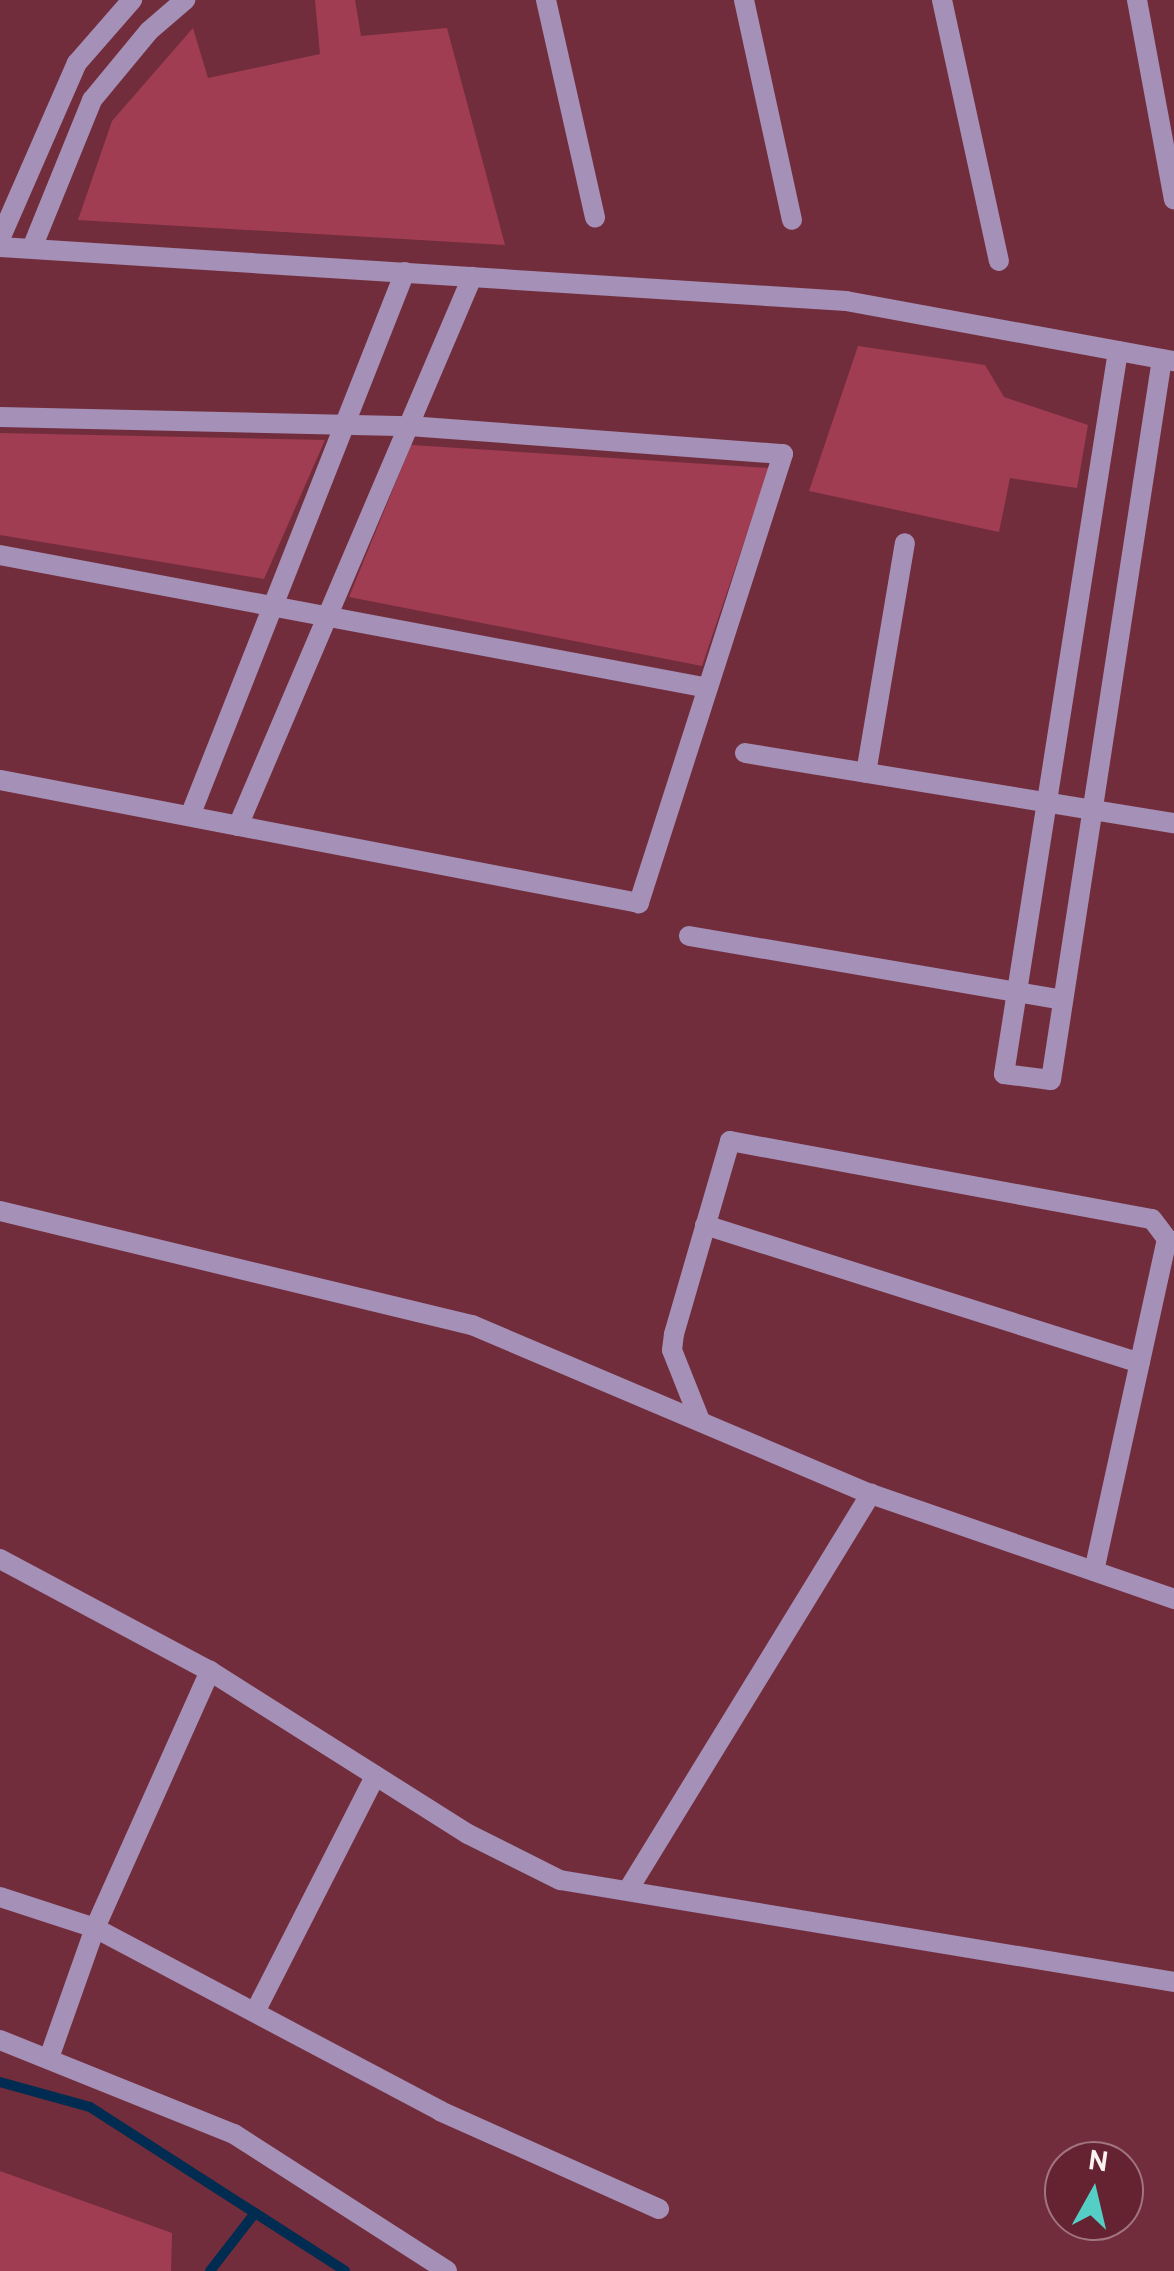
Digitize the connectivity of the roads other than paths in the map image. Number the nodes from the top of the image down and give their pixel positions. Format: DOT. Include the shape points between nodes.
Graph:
graph roads {
  1 [pos="132,0"];
  2 [pos="185,0"];
  3 [pos="546,0"];
  4 [pos="744,0"];
  5 [pos="942,0"];
  6 [pos="1136,0"];
  7 [pos="1174,200"];
  8 [pos="595,218"];
  9 [pos="792,220"];
  10 [pos="0,239"];
  11 [pos="0,247"];
  12 [pos="32,248"];
  13 [pos="1000,260"];
  14 [pos="405,272"];
  15 [pos="472,277"];
  16 [pos="1118,351"];
  17 [pos="1168,360"];
  18 [pos="0,418"];
  19 [pos="344,425"];
  20 [pos="408,426"];
  21 [pos="906,543"];
  22 [pos="0,554"];
  23 [pos="274,604"];
  24 [pos="329,612"];
  25 [pos="708,688"];
  26 [pos="745,753"];
  27 [pos="866,773"];
  28 [pos="0,780"];
  29 [pos="1047,802"];
  30 [pos="1093,808"];
  31 [pos="190,816"];
  32 [pos="1174,822"];
  33 [pos="238,826"];
  34 [pos="688,936"];
  35 [pos="1017,994"];
  36 [pos="1063,1000"];
  37 [pos="0,1211"];
  38 [pos="705,1225"];
  39 [pos="1140,1363"];
  40 [pos="699,1418"];
  41 [pos="871,1494"];
  42 [pos="0,1559"];
  43 [pos="1094,1571"];
  44 [pos="1174,1598"];
  45 [pos="210,1671"];
  46 [pos="375,1776"];
  47 [pos="628,1890"];
  48 [pos="0,1897"];
  49 [pos="94,1928"];
  50 [pos="1174,1982"];
  51 [pos="256,2010"];
  52 [pos="0,2040"];
  53 [pos="49,2058"];
  54 [pos="659,2209"];
  55 [pos="447,2271"];
  1 -- 10 [label="street" via="77,62"];
  2 -- 12 [label="street" via="149,31 92,100"];
  3 -- 8 [label="street"];
  4 -- 9 [label="street"];
  5 -- 13 [label="street"];
  6 -- 7 [label="street"];
  11 -- 12 [label="street"];
  12 -- 14 [label="street"];
  14 -- 15 [label="street"];
  14 -- 19 [label="street"];
  15 -- 16 [label="street" via="846,302"];
  15 -- 20 [label="street"];
  16 -- 17 [label="street"];
  16 -- 29 [label="street"];
  17 -- 30 [label="street"];
  18 -- 19 [label="street"];
  19 -- 20 [label="street"];
  19 -- 23 [label="street"];
  20 -- 24 [label="street"];
  20 -- 25 [label="street" via="783,454"];
  21 -- 27 [label="street"];
  22 -- 23 [label="street"];
  23 -- 24 [label="street"];
  23 -- 31 [label="street"];
  24 -- 25 [label="street"];
  24 -- 33 [label="street"];
  25 -- 33 [label="street" via="639,903"];
  26 -- 27 [label="street"];
  27 -- 29 [label="street"];
  28 -- 31 [label="street"];
  29 -- 30 [label="street"];
  29 -- 35 [label="street"];
  30 -- 32 [label="street"];
  30 -- 36 [label="street"];
  31 -- 33 [label="street"];
  34 -- 35 [label="street"];
  35 -- 36 [label="street"];
  35 -- 36 [label="street" via="1004,1074 1050,1080"];
  37 -- 40 [label="street" via="472,1325"];
  38 -- 39 [label="street"];
  38 -- 39 [label="street" via="730,1141 1152,1219 1168,1239"];
  38 -- 40 [label="street" via="672,1350"];
  39 -- 43 [label="street"];
  40 -- 41 [label="street"];
  41 -- 43 [label="street"];
  41 -- 47 [label="street"];
  42 -- 45 [label="street"];
  43 -- 44 [label="street"];
  45 -- 46 [label="street"];
  45 -- 49 [label="street"];
  46 -- 47 [label="street" via="560,1880"];
  46 -- 51 [label="street"];
  47 -- 50 [label="street"];
  48 -- 49 [label="street"];
  49 -- 51 [label="street"];
  49 -- 53 [label="street"];
  51 -- 54 [label="street" via="440,2111"];
  52 -- 53 [label="street"];
  53 -- 55 [label="street" via="234,2134"];
}
